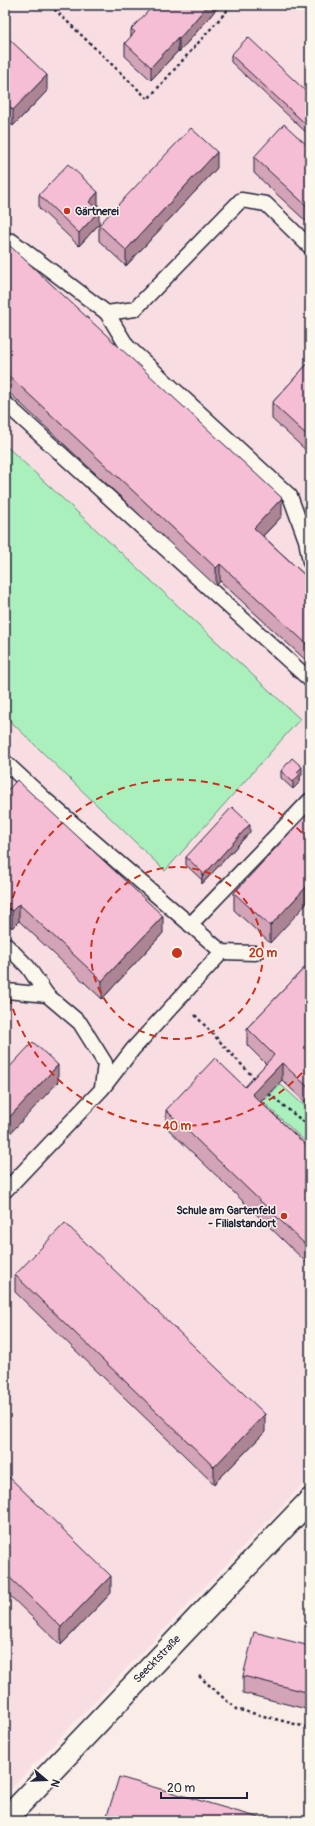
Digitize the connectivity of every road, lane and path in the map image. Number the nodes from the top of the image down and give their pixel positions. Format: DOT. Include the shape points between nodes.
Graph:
graph roads {
  1 [pos="232,5"];
  2 [pos="53,6"];
  3 [pos="5,240"];
  4 [pos="310,247"];
  5 [pos="107,313"];
  6 [pos="5,403"];
  7 [pos="310,562"];
  8 [pos="310,680"];
  9 [pos="5,762"];
  10 [pos="310,800"];
  11 [pos="190,925"];
  12 [pos="5,944"];
  13 [pos="222,952"];
  14 [pos="256,953"];
  15 [pos="5,992"];
  16 [pos="47,995"];
  17 [pos="195,1015"];
  18 [pos="256,1081"];
  19 [pos="102,1089"];
  20 [pos="268,1094"];
  21 [pos="310,1127"];
  22 [pos="5,1191"];
  23 [pos="310,1500"];
  24 [pos="199,1676"];
  25 [pos="310,1728"];
  26 [pos="5,1820"];
  1 -- 2 [label="path" via="148,99"];
  3 -- 5 [label="lane" via="12,241"];
  4 -- 5 [label="lane" via="266,204 241,200 135,309"];
  5 -- 7 [label="lane" via="127,346 290,496 306,540"];
  6 -- 8 [label="lane"];
  9 -- 11 [label="lane"];
  10 -- 11 [label="lane"];
  11 -- 13 [label="lane"];
  12 -- 16 [label="lane" via="28,967"];
  13 -- 14 [label="lane"];
  13 -- 19 [label="lane" via="133,1050"];
  15 -- 16 [label="lane"];
  16 -- 19 [label="lane" via="80,1023 105,1063"];
  17 -- 18 [label="path"];
  19 -- 22 [label="lane"];
  20 -- 21 [label="path"];
  23 -- 26 [label="street, Seecktstraße"];
  24 -- 25 [label="path" via="236,1709"];
}
